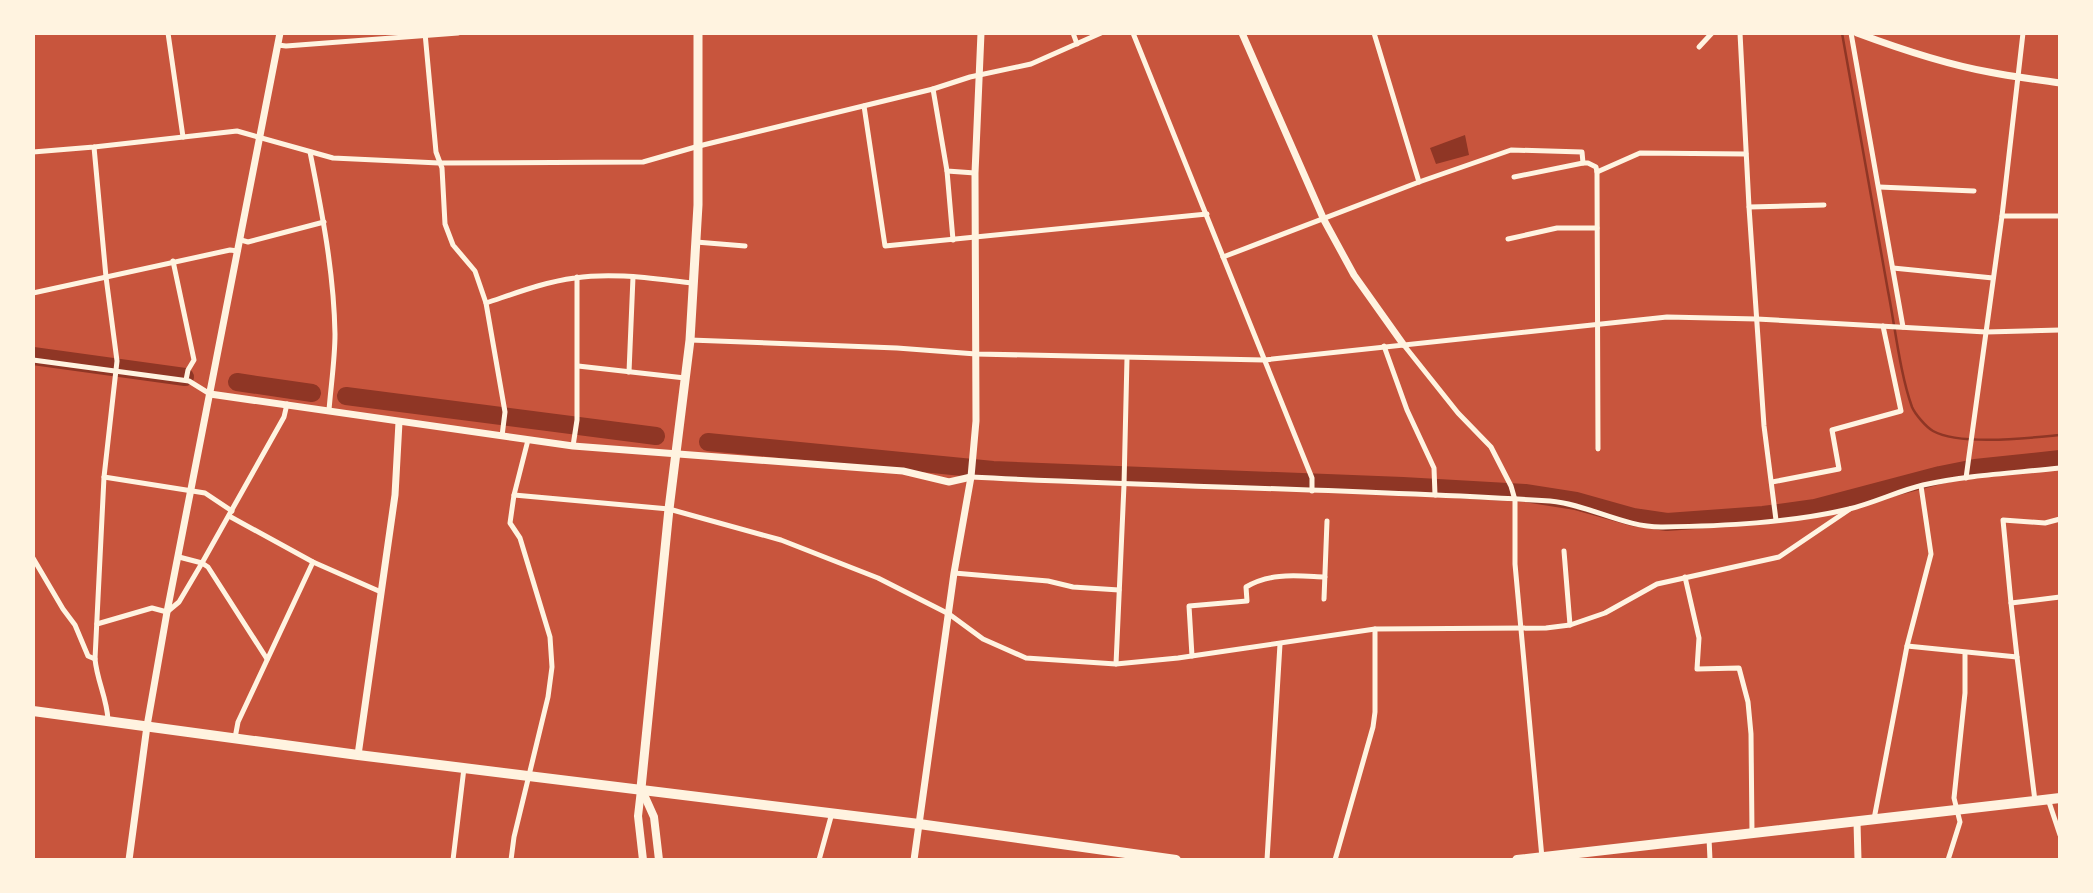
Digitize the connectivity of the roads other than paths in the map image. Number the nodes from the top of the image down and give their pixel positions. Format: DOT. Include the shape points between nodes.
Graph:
graph roads {
  1 [pos="168,33"];
  2 [pos="280,33"];
  3 [pos="458,33"];
  4 [pos="698,33"];
  5 [pos="981,33"];
  6 [pos="1073,33"];
  7 [pos="1101,33"];
  8 [pos="1133,33"];
  9 [pos="1242,33"];
  10 [pos="1374,33"];
  11 [pos="1712,33"];
  12 [pos="1740,33"];
  13 [pos="1851,33"];
  14 [pos="1857,33"];
  15 [pos="2023,33"];
  16 [pos="425,35"];
  17 [pos="1077,44"];
  18 [pos="278,45"];
  19 [pos="1699,47"];
  20 [pos="980,76"];
  21 [pos="2018,77"];
  22 [pos="2060,83"];
  23 [pos="933,89"];
  24 [pos="863,106"];
  25 [pos="260,136"];
  26 [pos="183,137"];
  27 [pos="699,146"];
  28 [pos="94,148"];
  29 [pos="33,152"];
  30 [pos="310,152"];
  31 [pos="1746,154"];
  32 [pos="439,163"];
  33 [pos="1583,163"];
  34 [pos="947,171"];
  35 [pos="1597,172"];
  36 [pos="975,173"];
  37 [pos="1514,177"];
  38 [pos="1419,182"];
  39 [pos="1879,187"];
  40 [pos="1974,191"];
  41 [pos="1824,205"];
  42 [pos="1749,207"];
  43 [pos="1207,214"];
  44 [pos="2002,216"];
  45 [pos="2060,216"];
  46 [pos="1324,220"];
  47 [pos="324,222"];
  48 [pos="1597,228"];
  49 [pos="976,238"];
  50 [pos="1508,239"];
  51 [pos="240,240"];
  52 [pos="953,240"];
  53 [pos="696,242"];
  54 [pos="746,246"];
  55 [pos="238,251"];
  56 [pos="1223,257"];
  57 [pos="173,261"];
  58 [pos="1893,268"];
  59 [pos="106,277"];
  60 [pos="577,277"];
  61 [pos="633,277"];
  62 [pos="1993,278"];
  63 [pos="694,283"];
  64 [pos="33,293"];
  65 [pos="486,303"];
  66 [pos="1757,318"];
  67 [pos="1598,324"];
  68 [pos="1883,326"];
  69 [pos="1903,327"];
  70 [pos="2060,330"];
  71 [pos="1986,332"];
  72 [pos="690,340"];
  73 [pos="1403,344"];
  74 [pos="1384,346"];
  75 [pos="976,354"];
  76 [pos="1127,358"];
  77 [pos="33,360"];
  78 [pos="1265,360"];
  79 [pos="578,366"];
  80 [pos="115,371"];
  81 [pos="629,372"];
  82 [pos="685,378"];
  83 [pos="186,380"];
  84 [pos="210,394"];
  85 [pos="287,404"];
  86 [pos="329,410"];
  87 [pos="399,422"];
  88 [pos="502,436"];
  89 [pos="528,440"];
  90 [pos="573,446"];
  91 [pos="1598,449"];
  92 [pos="677,454"];
  93 [pos="2060,468"];
  94 [pos="104,477"];
  95 [pos="971,477"];
  96 [pos="1966,478"];
  97 [pos="1772,482"];
  98 [pos="1124,485"];
  99 [pos="1922,486"];
  100 [pos="192,491"];
  101 [pos="1312,491"];
  102 [pos="514,495"];
  103 [pos="1435,495"];
  104 [pos="1515,500"];
  105 [pos="669,509"];
  106 [pos="1850,509"];
  107 [pos="231,513"];
  108 [pos="2060,519"];
  109 [pos="1776,520"];
  110 [pos="1327,521"];
  111 [pos="1564,551"];
  112 [pos="179,557"];
  113 [pos="33,558"];
  114 [pos="313,562"];
  115 [pos="202,563"];
  116 [pos="954,573"];
  117 [pos="1325,577"];
  118 [pos="1685,577"];
  119 [pos="1119,590"];
  120 [pos="381,592"];
  121 [pos="2060,597"];
  122 [pos="1324,600"];
  123 [pos="2011,603"];
  124 [pos="167,612"];
  125 [pos="949,614"];
  126 [pos="97,624"];
  127 [pos="1570,625"];
  128 [pos="1522,628"];
  129 [pos="1375,629"];
  130 [pos="1279,644"];
  131 [pos="1907,646"];
  132 [pos="1965,653"];
  133 [pos="1192,656"];
  134 [pos="2017,657"];
  135 [pos="95,659"];
  136 [pos="267,659"];
  137 [pos="1116,664"];
  138 [pos="33,711"];
  139 [pos="108,720"];
  140 [pos="146,726"];
  141 [pos="235,739"];
  142 [pos="358,755"];
  143 [pos="464,768"];
  144 [pos="529,776"];
  145 [pos="641,788"];
  146 [pos="2060,798"];
  147 [pos="2048,799"];
  148 [pos="2035,801"];
  149 [pos="1957,809"];
  150 [pos="832,813"];
  151 [pos="1874,819"];
  152 [pos="1857,822"];
  153 [pos="919,824"];
  154 [pos="1752,832"];
  155 [pos="2060,835"];
  156 [pos="1709,838"];
  157 [pos="1142,858"];
  158 [pos="1543,858"];
  159 [pos="129,860"];
  160 [pos="453,860"];
  161 [pos="511,860"];
  162 [pos="643,860"];
  163 [pos="659,860"];
  164 [pos="818,860"];
  165 [pos="914,860"];
  166 [pos="1176,860"];
  167 [pos="1267,860"];
  168 [pos="1335,860"];
  169 [pos="1517,860"];
  170 [pos="1710,860"];
  171 [pos="1858,860"];
  172 [pos="1948,860"];
  1 -- 26 [label="street"];
  2 -- 18 [label="street"];
  3 -- 16 [label="street"];
  4 -- 27 [label="main road"];
  5 -- 20 [label="street"];
  6 -- 17 [label="street"];
  7 -- 17 [label="street"];
  8 -- 43 [label="street"];
  9 -- 46 [label="street"];
  10 -- 38 [label="street"];
  11 -- 19 [label="street"];
  12 -- 31 [label="street"];
  13 -- 39 [label="street"];
  14 -- 21 [label="street" via="1940,60"];
  15 -- 21 [label="street"];
  16 -- 18 [label="street"];
  16 -- 32 [label="street"];
  17 -- 20 [label="street" via="1031,64"];
  18 -- 25 [label="street"];
  20 -- 23 [label="street"];
  20 -- 36 [label="street"];
  21 -- 22 [label="street"];
  21 -- 44 [label="street"];
  23 -- 24 [label="street"];
  23 -- 34 [label="street"];
  24 -- 27 [label="street"];
  24 -- 52 [label="street" via="885,246"];
  25 -- 26 [label="street" via="237,131"];
  25 -- 30 [label="street"];
  25 -- 51 [label="street"];
  26 -- 28 [label="street"];
  27 -- 32 [label="street" via="643,162"];
  27 -- 53 [label="main road"];
  28 -- 29 [label="street"];
  28 -- 59 [label="street"];
  30 -- 32 [label="street" via="333,158"];
  30 -- 47 [label="street"];
  31 -- 35 [label="street" via="1640,153"];
  31 -- 42 [label="street"];
  32 -- 65 [label="street" via="445,224 453,245 475,271"];
  33 -- 35 [label="street" via="1596,167"];
  33 -- 37 [label="street"];
  33 -- 38 [label="street" via="1582,152 1511,150"];
  34 -- 36 [label="street"];
  34 -- 52 [label="street"];
  35 -- 48 [label="street"];
  36 -- 49 [label="street"];
  38 -- 46 [label="street"];
  39 -- 40 [label="street"];
  39 -- 58 [label="street"];
  41 -- 42 [label="street"];
  42 -- 66 [label="street"];
  43 -- 49 [label="street"];
  43 -- 56 [label="street"];
  44 -- 45 [label="street"];
  44 -- 62 [label="street"];
  46 -- 56 [label="street"];
  46 -- 73 [label="street" via="1354,275"];
  47 -- 51 [label="street" via="248,242"];
  47 -- 86 [label="street" via="335,337"];
  48 -- 50 [label="street" via="1557,228"];
  48 -- 67 [label="street"];
  49 -- 52 [label="street"];
  49 -- 75 [label="street"];
  51 -- 55 [label="street"];
  53 -- 54 [label="street"];
  53 -- 63 [label="main road"];
  55 -- 57 [label="street"];
  55 -- 84 [label="street"];
  56 -- 78 [label="street"];
  57 -- 59 [label="street"];
  57 -- 83 [label="street" via="194,360"];
  58 -- 62 [label="street"];
  58 -- 69 [label="street"];
  59 -- 64 [label="street"];
  59 -- 80 [label="street"];
  60 -- 61 [label="street"];
  60 -- 65 [label="street"];
  60 -- 79 [label="street"];
  61 -- 63 [label="street"];
  61 -- 81 [label="street"];
  62 -- 71 [label="street"];
  63 -- 72 [label="main road"];
  65 -- 88 [label="street" via="505,412"];
  66 -- 67 [label="street" via="1667,317"];
  66 -- 68 [label="street"];
  66 -- 97 [label="street"];
  67 -- 73 [label="street"];
  67 -- 91 [label="street"];
  68 -- 69 [label="street"];
  68 -- 97 [label="street" via="1900,411 1832,429 1839,469"];
  69 -- 71 [label="street"];
  70 -- 71 [label="street"];
  71 -- 96 [label="street"];
  72 -- 75 [label="street"];
  72 -- 82 [label="main road"];
  73 -- 74 [label="street"];
  73 -- 104 [label="street" via="1492,447"];
  74 -- 78 [label="street"];
  74 -- 103 [label="street" via="1434,468"];
  75 -- 76 [label="street"];
  75 -- 95 [label="street"];
  76 -- 78 [label="street"];
  76 -- 98 [label="street"];
  77 -- 80 [label="street"];
  78 -- 101 [label="street" via="1312,478"];
  79 -- 81 [label="street"];
  79 -- 90 [label="street"];
  80 -- 83 [label="street"];
  80 -- 94 [label="street"];
  81 -- 82 [label="street"];
  82 -- 92 [label="main road"];
  83 -- 84 [label="street"];
  84 -- 85 [label="street"];
  84 -- 100 [label="street"];
  85 -- 86 [label="street"];
  85 -- 107 [label="street"];
  86 -- 87 [label="street"];
  87 -- 88 [label="street"];
  87 -- 120 [label="street" via="395,495"];
  88 -- 89 [label="street"];
  89 -- 90 [label="street"];
  89 -- 102 [label="street"];
  90 -- 92 [label="street"];
  92 -- 95 [label="street" via="903,471 949,482"];
  92 -- 105 [label="main road"];
  93 -- 96 [label="street"];
  94 -- 100 [label="street"];
  94 -- 126 [label="street"];
  95 -- 98 [label="street"];
  95 -- 116 [label="street"];
  96 -- 99 [label="street"];
  97 -- 109 [label="street"];
  98 -- 101 [label="street"];
  98 -- 119 [label="street"];
  99 -- 106 [label="street"];
  99 -- 131 [label="street" via="1931,554"];
  100 -- 107 [label="street" via="205,493"];
  100 -- 112 [label="street"];
  101 -- 103 [label="street"];
  102 -- 105 [label="street"];
  102 -- 144 [label="street" via="510,523 520,538 550,637 552,667"];
  103 -- 104 [label="street"];
  104 -- 109 [label="street" via="1554,501 1659,528"];
  104 -- 128 [label="street"];
  105 -- 125 [label="street" via="781,540 878,578"];
  105 -- 145 [label="main road"];
  106 -- 109 [label="street"];
  106 -- 118 [label="street" via="1779,557"];
  107 -- 114 [label="street"];
  107 -- 115 [label="street"];
  108 -- 123 [label="street" via="2045,523 2003,520"];
  110 -- 117 [label="street"];
  111 -- 127 [label="street"];
  112 -- 115 [label="street"];
  112 -- 124 [label="street"];
  113 -- 135 [label="street" via="75,625 88,656"];
  114 -- 120 [label="street"];
  114 -- 136 [label="street"];
  115 -- 124 [label="street" via="179,602"];
  115 -- 136 [label="street"];
  116 -- 119 [label="street"];
  116 -- 125 [label="street"];
  117 -- 122 [label="street"];
  117 -- 133 [label="street" via="1283,575 1246,587 1247,601 1189,606"];
  118 -- 127 [label="street" via="1657,584 1605,613"];
  118 -- 154 [label="street" via="1699,638 1697,669 1739,668 1748,702"];
  119 -- 137 [label="street"];
  120 -- 142 [label="street"];
  121 -- 123 [label="street"];
  123 -- 134 [label="street"];
  124 -- 126 [label="street" via="152,608"];
  124 -- 140 [label="street"];
  125 -- 137 [label="street" via="983,639 1026,658"];
  125 -- 153 [label="street"];
  126 -- 135 [label="street"];
  127 -- 128 [label="street"];
  128 -- 129 [label="street"];
  128 -- 158 [label="street"];
  129 -- 130 [label="street"];
  129 -- 168 [label="street" via="1373,727"];
  130 -- 133 [label="street"];
  130 -- 167 [label="street"];
  131 -- 132 [label="street"];
  131 -- 151 [label="street"];
  132 -- 134 [label="street"];
  132 -- 149 [label="street" via="1954,798"];
  133 -- 137 [label="street"];
  134 -- 148 [label="street"];
  135 -- 139 [label="street"];
  136 -- 141 [label="street" via="238,722"];
  138 -- 139 [label="highway"];
  139 -- 140 [label="highway"];
  140 -- 141 [label="highway"];
  140 -- 159 [label="street"];
  141 -- 142 [label="highway"];
  142 -- 143 [label="highway"];
  143 -- 144 [label="highway"];
  143 -- 160 [label="street"];
  144 -- 145 [label="highway"];
  144 -- 161 [label="street"];
  145 -- 150 [label="highway"];
  145 -- 162 [label="main road" via="638,817"];
  145 -- 163 [label="main road" via="654,817"];
  146 -- 147 [label="highway"];
  147 -- 148 [label="highway"];
  147 -- 155 [label="street"];
  148 -- 149 [label="highway"];
  149 -- 151 [label="highway"];
  149 -- 172 [label="street" via="1960,821"];
  150 -- 153 [label="highway"];
  150 -- 164 [label="street"];
  151 -- 152 [label="highway"];
  152 -- 154 [label="highway"];
  152 -- 171 [label="street"];
  153 -- 157 [label="highway"];
  153 -- 165 [label="street"];
  154 -- 156 [label="highway"];
  156 -- 158 [label="highway"];
  156 -- 170 [label="street"];
  157 -- 166 [label="highway"];
  158 -- 169 [label="highway"];
}
